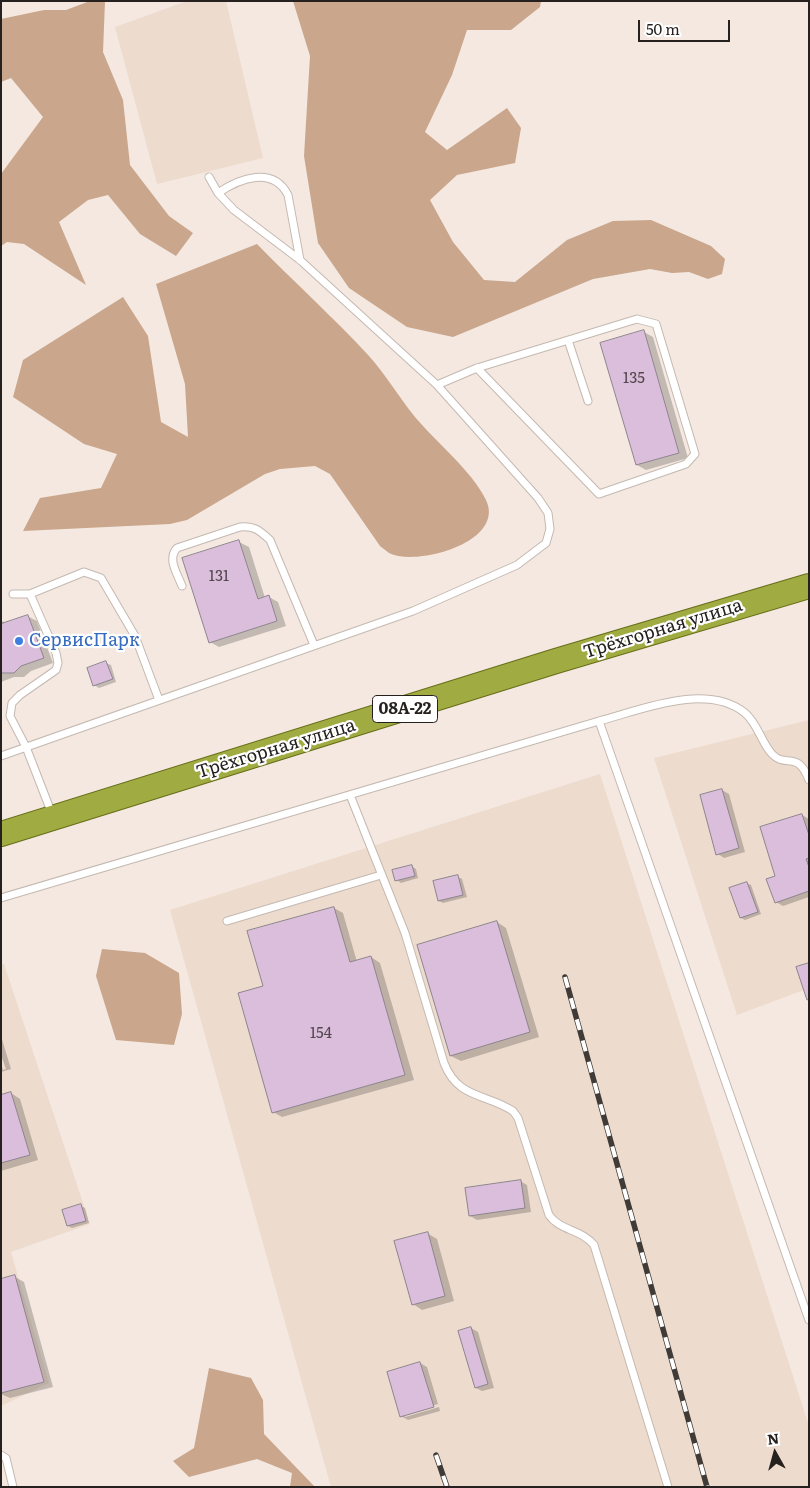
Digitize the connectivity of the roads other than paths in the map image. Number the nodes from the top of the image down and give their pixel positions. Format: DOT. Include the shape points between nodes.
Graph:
graph roads {
  1 [pos="209,177"];
  2 [pos="218,193"];
  3 [pos="300,260"];
  4 [pos="568,340"];
  5 [pos="478,368"];
  6 [pos="437,385"];
  7 [pos="588,401"];
  8 [pos="182,586"];
  9 [pos="809,586"];
  10 [pos="13,594"];
  11 [pos="30,594"];
  12 [pos="314,645"];
  13 [pos="159,700"];
  14 [pos="599,721"];
  15 [pos="26,747"];
  16 [pos="1,756"];
  17 [pos="809,780"];
  18 [pos="350,795"];
  19 [pos="54,819"];
  20 [pos="1,834"];
  21 [pos="381,875"];
  22 [pos="1,898"];
  23 [pos="227,921"];
  24 [pos="809,1320"];
  25 [pos="1,1455"];
  26 [pos="14,1487"];
  27 [pos="668,1487"];
  1 -- 2 [label="lane"];
  2 -- 3 [label="lane" via="234,210"];
  2 -- 3 [label="lane" via="231,185 261,176 273,178 288,194"];
  3 -- 6 [label="lane"];
  4 -- 5 [label="lane"];
  4 -- 5 [label="lane" via="637,319 656,324 695,454 686,464 599,494"];
  4 -- 7 [label="lane"];
  5 -- 6 [label="lane"];
  6 -- 12 [label="lane" via="538,498 548,513 550,529 546,543 518,565 414,611"];
  8 -- 12 [label="lane" via="172,559 177,548 240,527 256,528 270,540"];
  9 -- 19 [label="highway, Трёхгорная улица / 08А-22"];
  10 -- 11 [label="lane"];
  11 -- 13 [label="lane" via="84,572 101,578 134,636"];
  11 -- 15 [label="lane" via="58,663 56,670 12,703 10,716"];
  12 -- 13 [label="lane"];
  13 -- 15 [label="lane"];
  14 -- 17 [label="lane" via="679,701 720,700 745,713 775,757 798,762 804,767"];
  14 -- 18 [label="lane"];
  14 -- 24 [label="lane"];
  15 -- 16 [label="lane"];
  15 -- 19 [label="lane"];
  18 -- 21 [label="lane"];
  18 -- 22 [label="lane"];
  19 -- 20 [label="highway, Трёхгорная улица / 08А-22"];
  21 -- 23 [label="lane"];
  21 -- 27 [label="lane" via="405,933 452,1080 460,1088 513,1111 549,1215 554,1223 587,1236 594,1245"];
  25 -- 26 [label="lane" via="6,1458"];
}
